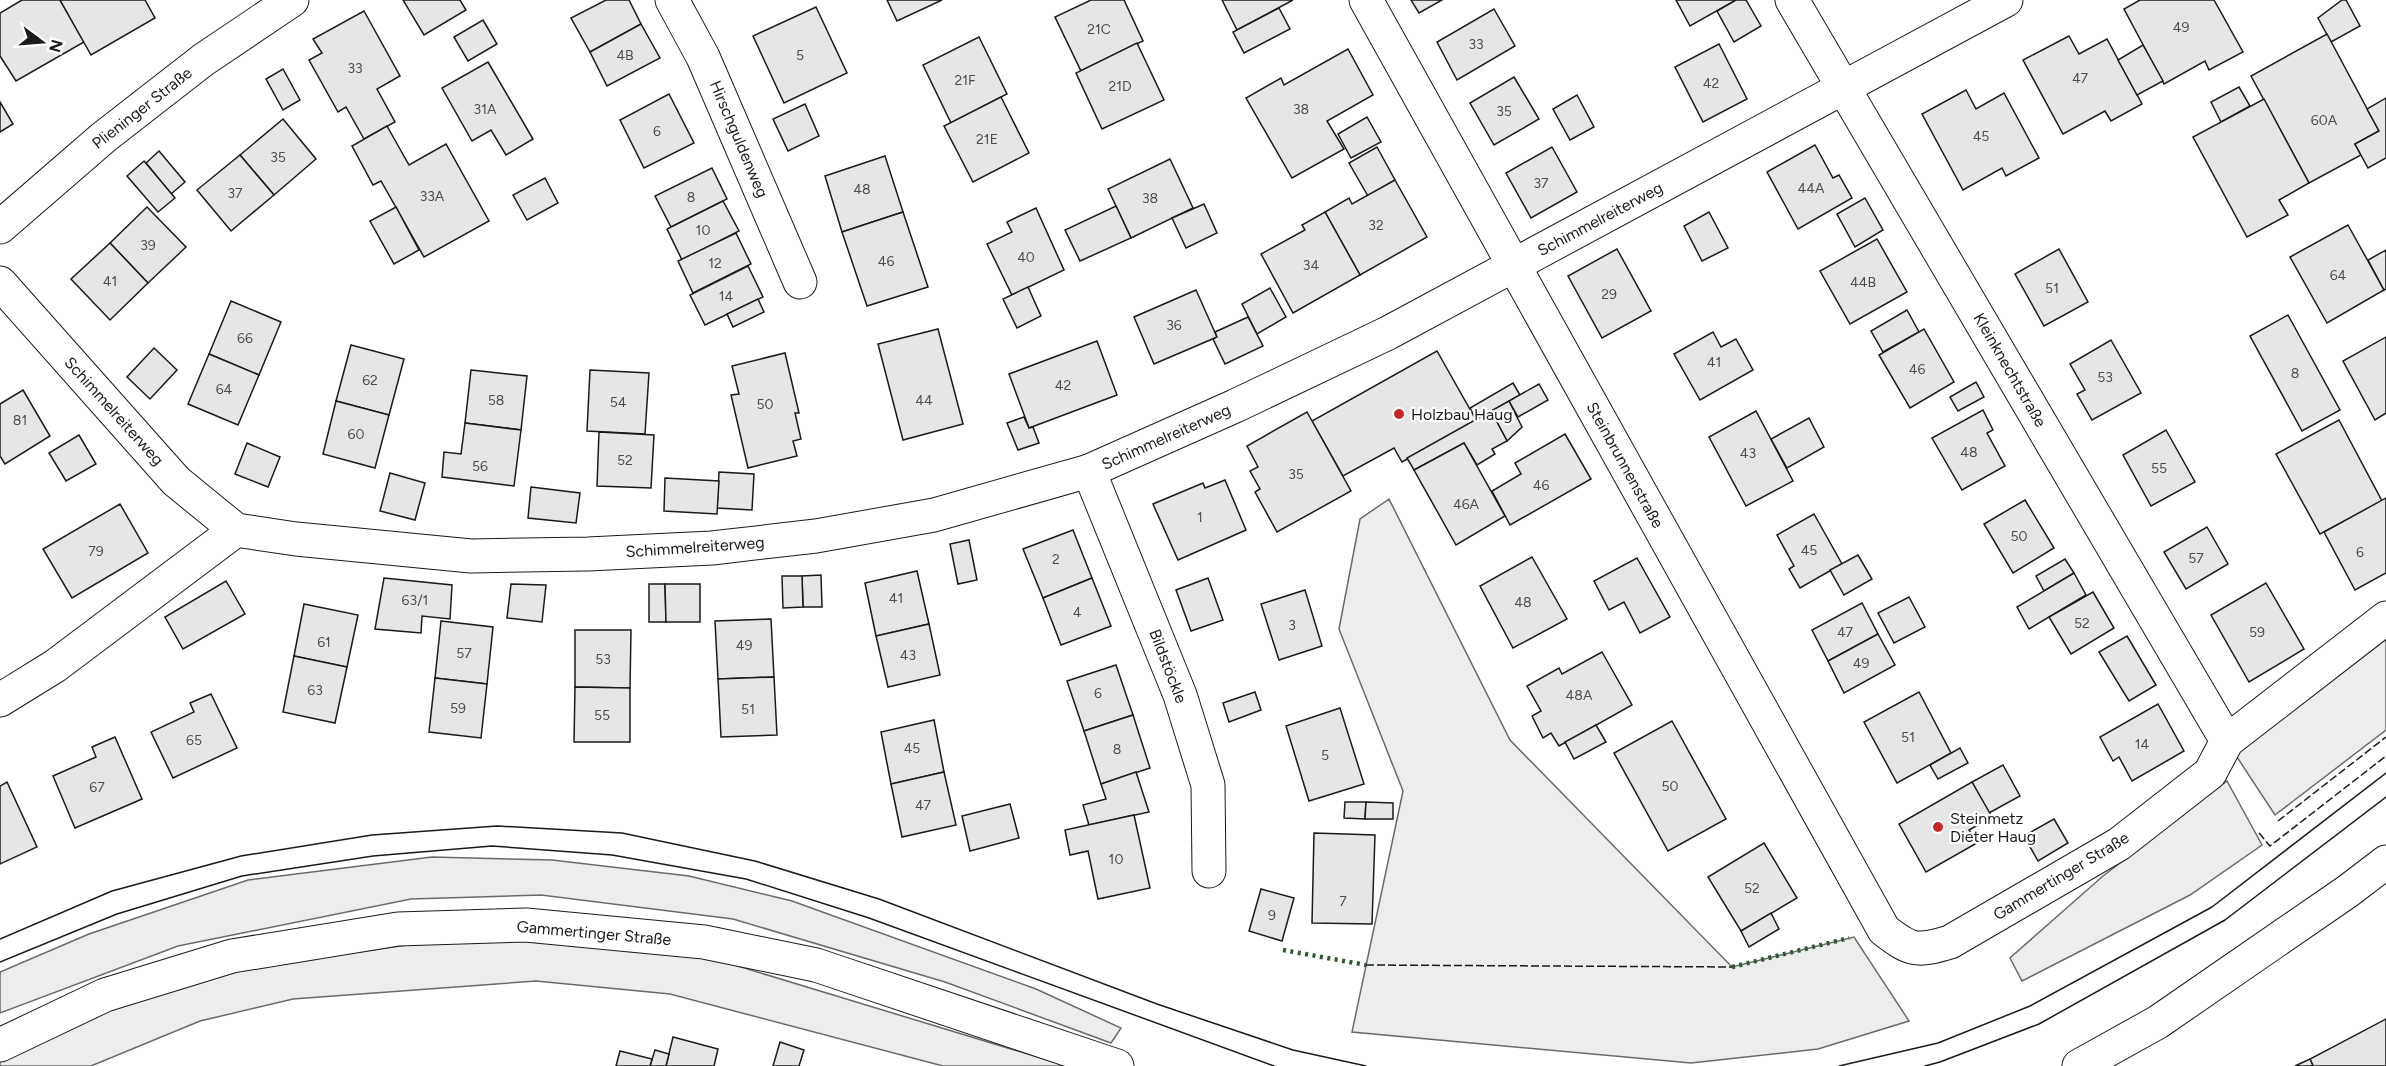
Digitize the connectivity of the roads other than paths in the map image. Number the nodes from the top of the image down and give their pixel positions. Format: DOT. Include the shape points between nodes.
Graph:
graph roads {
  1 [pos="292,0"];
  2 [pos="672,0"];
  3 [pos="1366,0"];
  4 [pos="1792,0"];
  5 [pos="2006,0"];
  6 [pos="1845,89"];
  7 [pos="0,227"];
  8 [pos="1514,266"];
  9 [pos="800,282"];
  10 [pos="0,283"];
  11 [pos="1089,471"];
  12 [pos="236,530"];
  13 [pos="2386,618"];
  14 [pos="0,700"];
  15 [pos="2227,741"];
  16 [pos="2386,862"];
  17 [pos="1209,871"];
  18 [pos="1884,930"];
  19 [pos="0,1045"];
  20 [pos="1117,1066"];
  21 [pos="2079,1066"];
  1 -- 7 [label="street, Plieninger Straße" via="194,67 104,137"];
  2 -- 9 [label="street, Hirschguldenweg" via="703,57"];
  3 -- 8 [label="street, Steinbrunnenstraße"];
  4 -- 6 [label="street, Kleinknechtstraße"];
  5 -- 6 [label="street, Schimmelreiterweg"];
  6 -- 8 [label="street, Schimmelreiterweg"];
  6 -- 15 [label="street, Kleinknechtstraße"];
  8 -- 11 [label="street, Schimmelreiterweg" via="1388,333"];
  8 -- 18 [label="street, Steinbrunnenstraße"];
  10 -- 12 [label="street, Schimmelreiterweg" via="176,481"];
  11 -- 12 [label="street, Schimmelreiterweg" via="934,515 816,536 712,548 471,556"];
  11 -- 17 [label="street, Bildstöckle" via="1180,695 1208,785"];
  12 -- 14 [label="street" via="55,666"];
  13 -- 15 [label="street, Gammertinger Straße"];
  15 -- 18 [label="street, Gammertinger Straße" via="2210,773 2119,844 1950,942 1924,950 1903,945"];
  16 -- 21 [label="street" via="2158,1022"];
  19 -- 20 [label="street, Gammertinger Straße" via="105,995 232,956 398,929 526,924 704,942 816,965"];
}
